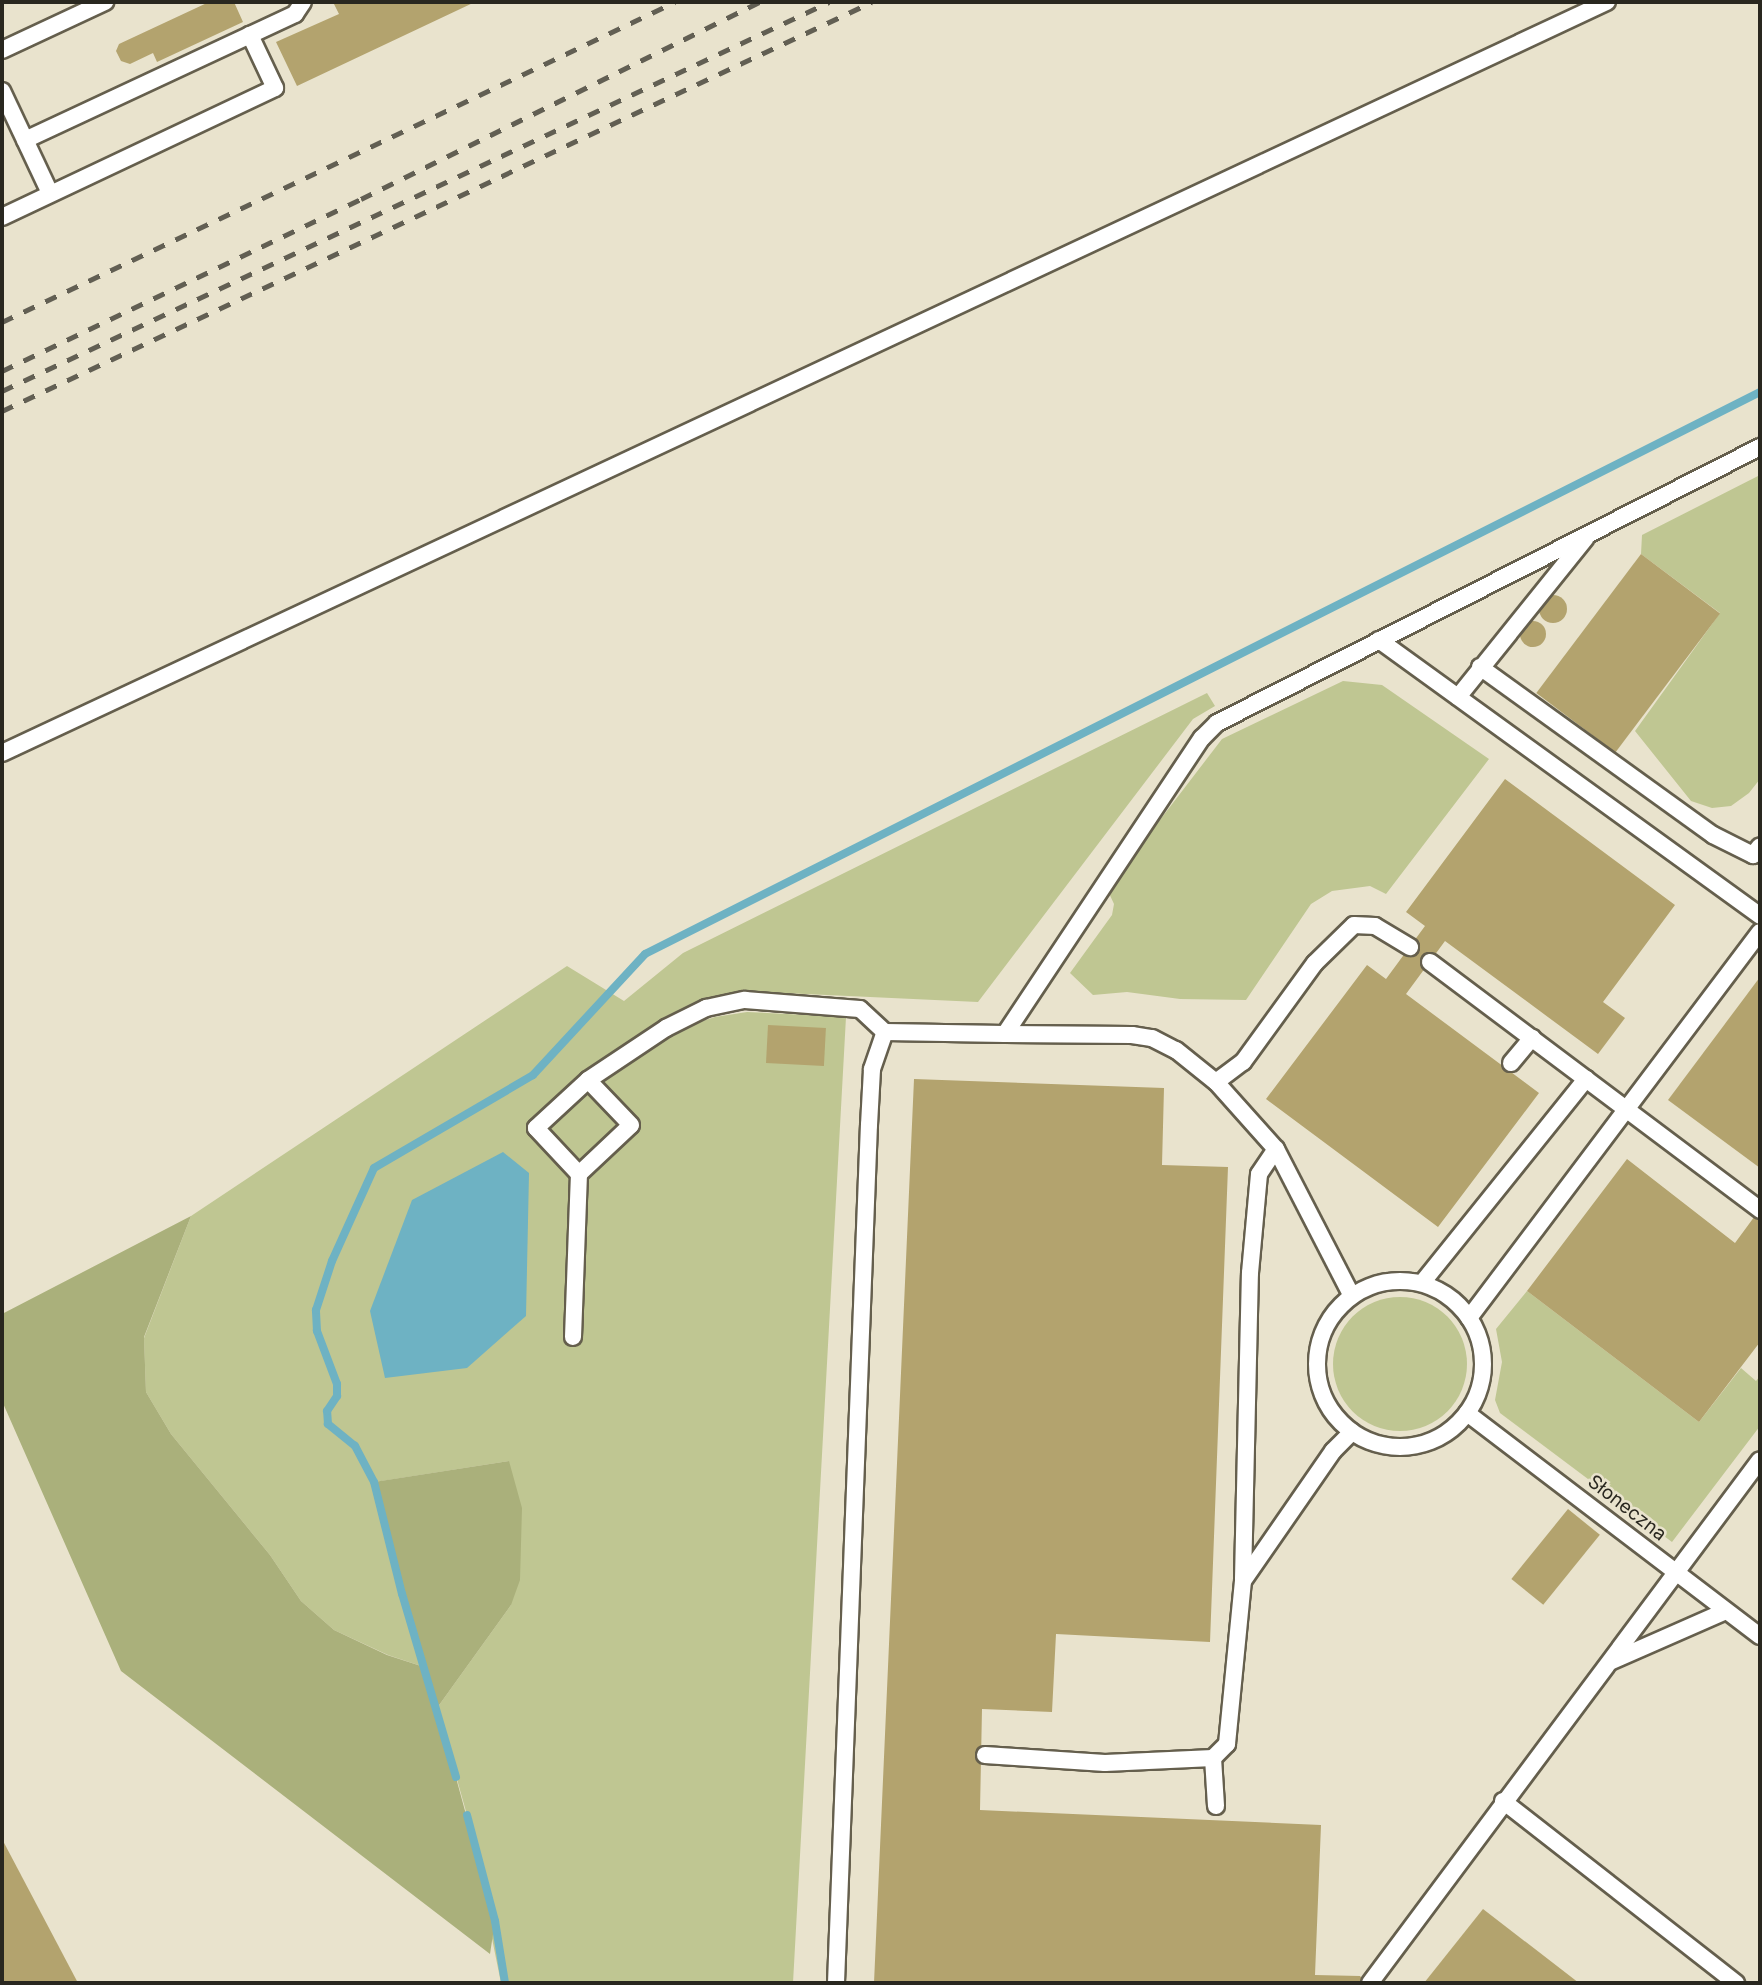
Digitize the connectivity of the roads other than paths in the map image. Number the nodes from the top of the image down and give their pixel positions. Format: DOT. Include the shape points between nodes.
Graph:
graph roads {
  1 [pos="105,2"];
  2 [pos="303,2"];
  3 [pos="1607,2"];
  4 [pos="250,35"];
  5 [pos="2,50"];
  6 [pos="2,91"];
  7 [pos="25,141"];
  8 [pos="50,193"];
  9 [pos="2,216"];
  10 [pos="1760,447"];
  11 [pos="1589,534"];
  12 [pos="1379,640"];
  13 [pos="1479,667"];
  14 [pos="1458,697"];
  15 [pos="2,753"];
  16 [pos="1760,846"];
  17 [pos="1760,916"];
  18 [pos="1760,932"];
  19 [pos="1410,947"];
  20 [pos="1430,962"];
  21 [pos="885,1032"];
  22 [pos="1005,1034"];
  23 [pos="1532,1038"];
  24 [pos="1511,1063"];
  25 [pos="1586,1079"];
  26 [pos="588,1080"];
  27 [pos="1216,1082"];
  28 [pos="1628,1110"];
  29 [pos="1276,1149"];
  30 [pos="579,1174"];
  31 [pos="1760,1210"];
  32 [pos="1422,1283"];
  33 [pos="1352,1296"];
  34 [pos="1469,1318"];
  35 [pos="573,1337"];
  36 [pos="1467,1413"];
  37 [pos="1352,1432"];
  38 [pos="1760,1460"];
  39 [pos="1676,1573"];
  40 [pos="1243,1581"];
  41 [pos="1726,1611"];
  42 [pos="1760,1636"];
  43 [pos="1610,1662"];
  44 [pos="985,1755"];
  45 [pos="1213,1759"];
  46 [pos="1503,1801"];
  47 [pos="1216,1806"];
  48 [pos="836,1983"];
  49 [pos="1370,1983"];
  50 [pos="1736,1983"];
  1 -- 5 [label="lane"];
  2 -- 4 [label="lane" via="295,13"];
  3 -- 15 [label="lane"];
  4 -- 7 [label="lane"];
  4 -- 8 [label="lane" via="275,88"];
  6 -- 7 [label="lane"];
  7 -- 8 [label="lane"];
  8 -- 9 [label="lane"];
  10 -- 11 [label="lane"];
  11 -- 12 [label="lane"];
  11 -- 13 [label="lane"];
  12 -- 14 [label="lane"];
  12 -- 22 [label="lane" via="1238,711 1202,738"];
  13 -- 14 [label="lane"];
  13 -- 16 [label="lane" via="1713,835 1753,855"];
  14 -- 17 [label="lane"];
  18 -- 28 [label="lane"];
  19 -- 27 [label="lane" via="1375,926 1354,925 1315,963 1243,1062"];
  20 -- 23 [label="lane"];
  21 -- 22 [label="lane"];
  21 -- 26 [label="lane" via="860,1009 745,1000 706,1008 666,1027"];
  21 -- 48 [label="lane" via="872,1069 869,1125"];
  22 -- 27 [label="lane" via="1152,1038 1177,1050"];
  23 -- 24 [label="lane"];
  23 -- 25 [label="lane"];
  25 -- 28 [label="lane"];
  25 -- 32 [label="lane"];
  26 -- 30 [label="lane" via="631,1125"];
  26 -- 30 [label="lane" via="536,1128"];
  27 -- 29 [label="lane"];
  28 -- 31 [label="lane"];
  28 -- 34 [label="lane"];
  29 -- 33 [label="lane"];
  29 -- 40 [label="lane" via="1259,1174 1250,1273"];
  30 -- 35 [label="lane"];
  32 -- 33 [label="lane" via="1384,1282"];
  32 -- 34 [label="lane" via="1450,1297"];
  33 -- 37 [label="lane" via="1329,1321 1319,1342 1316,1365 1329,1409"];
  34 -- 36 [label="lane" via="1478,1336 1482,1376"];
  36 -- 37 [label="lane" via="1431,1442 1409,1447 1385,1446"];
  36 -- 39 [label="lane, Słoneczna"];
  37 -- 40 [label="lane" via="1333,1451"];
  38 -- 39 [label="lane"];
  39 -- 41 [label="lane, Słoneczna"];
  39 -- 43 [label="lane"];
  40 -- 45 [label="lane" via="1227,1744"];
  41 -- 42 [label="lane, Słoneczna"];
  41 -- 43 [label="lane"];
  43 -- 46 [label="lane"];
  44 -- 45 [label="lane" via="1105,1763"];
  45 -- 47 [label="lane"];
  46 -- 49 [label="lane"];
  46 -- 50 [label="lane"];
}
